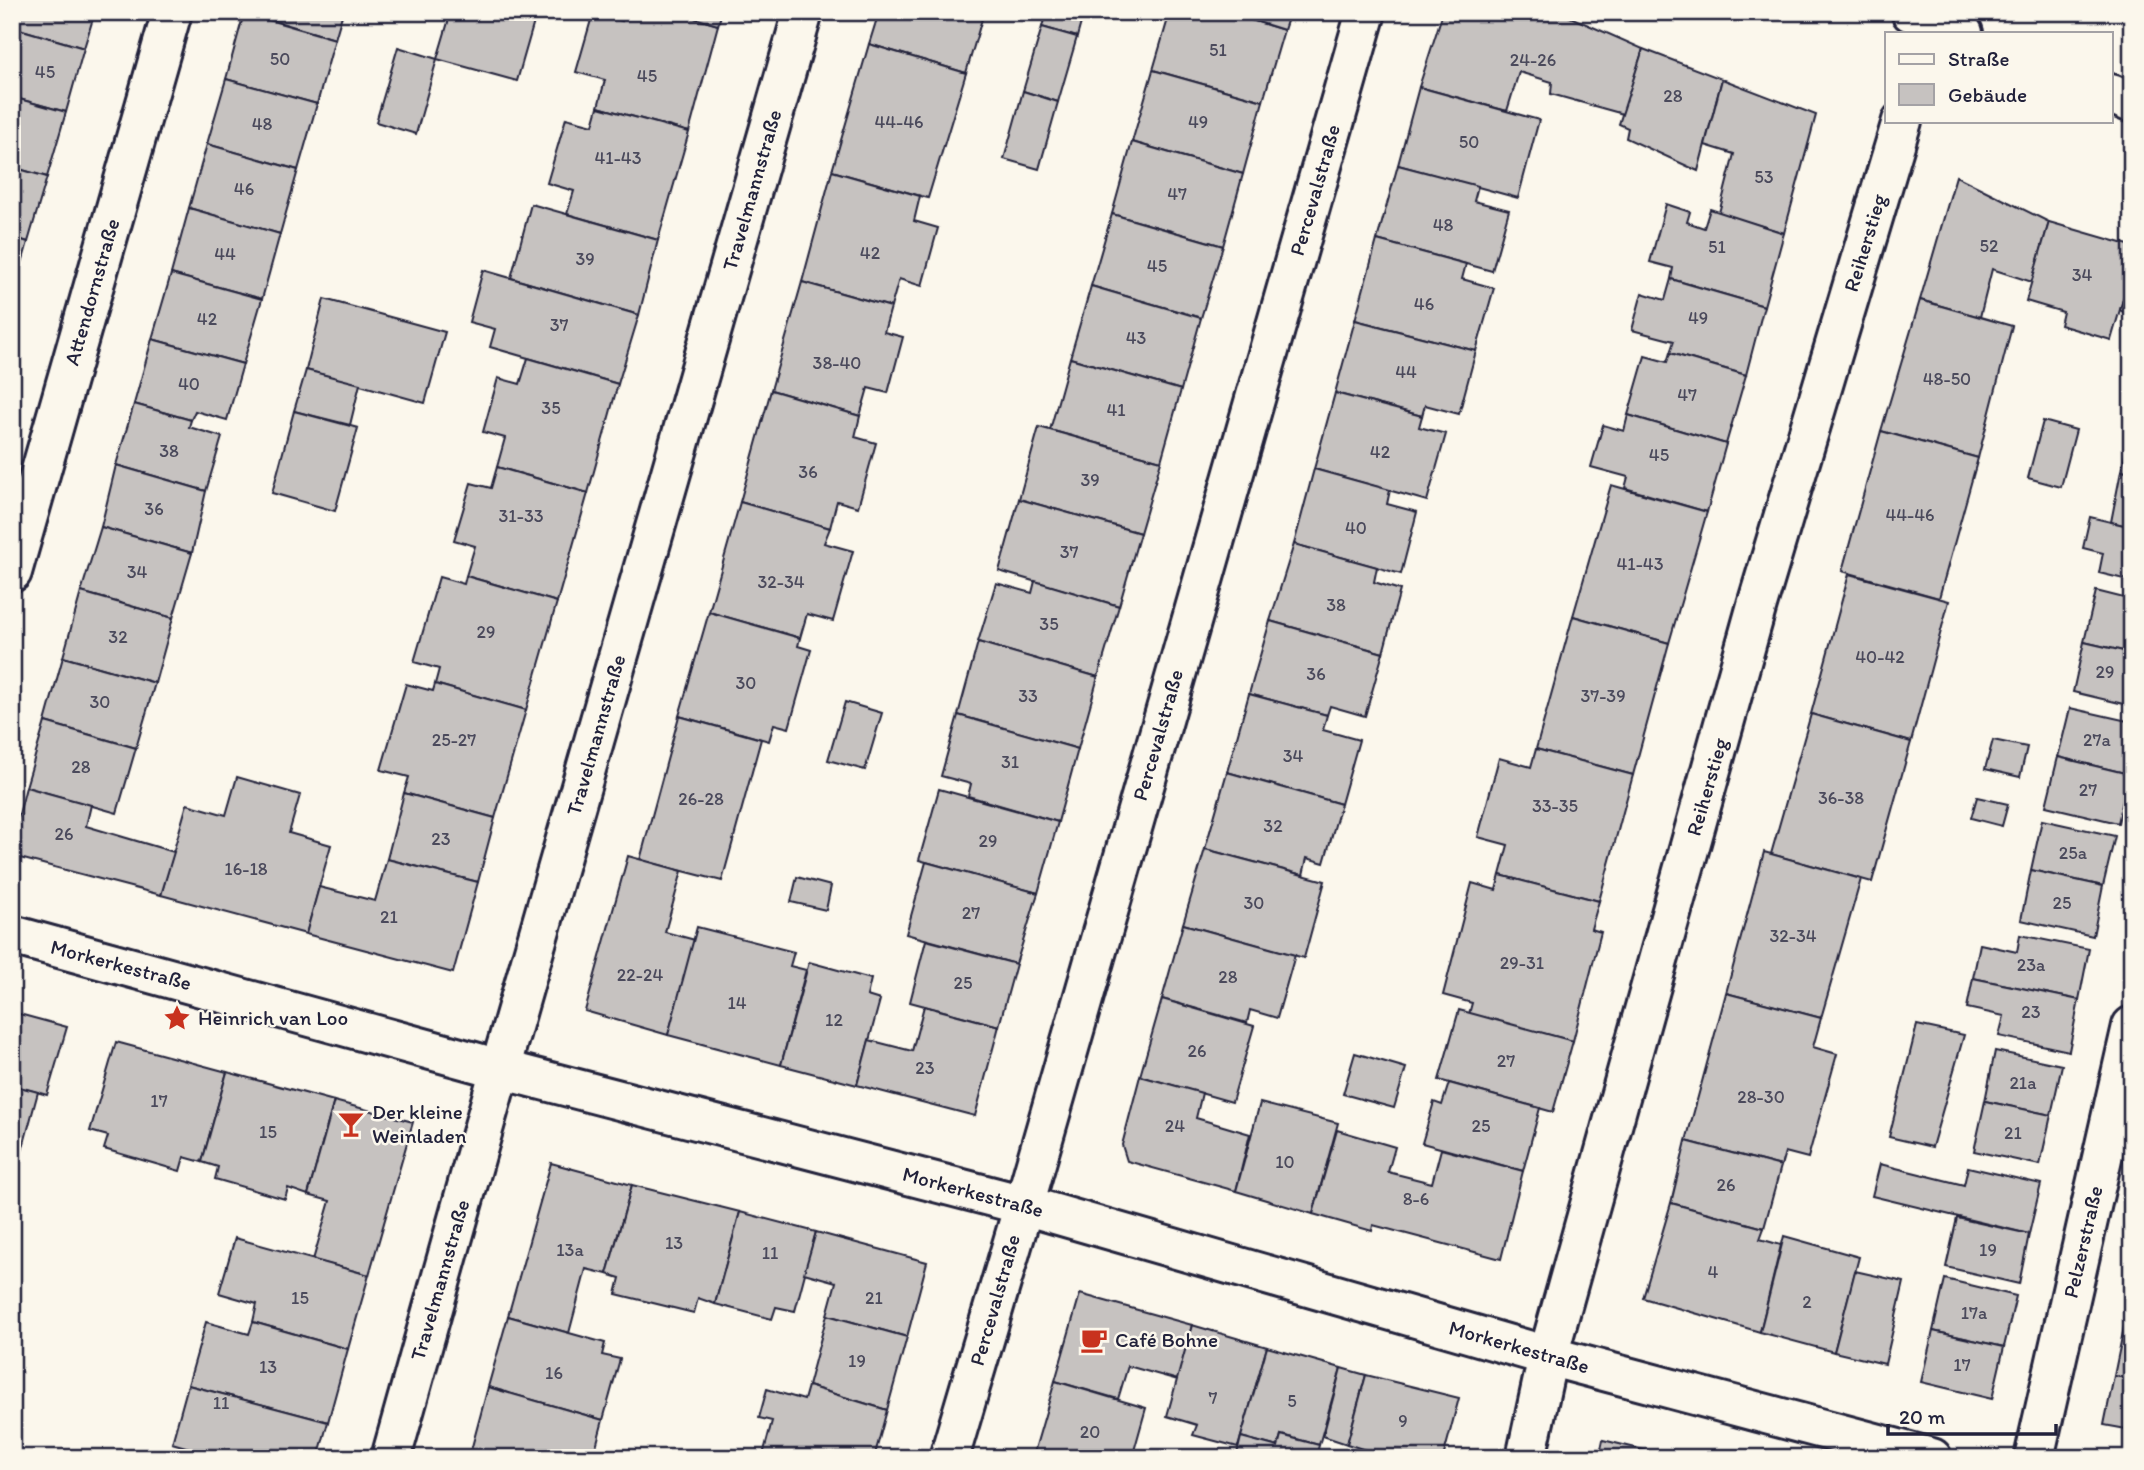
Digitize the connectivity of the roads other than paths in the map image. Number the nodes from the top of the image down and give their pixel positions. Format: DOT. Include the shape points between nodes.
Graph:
graph roads {
  1 [pos="172,12"];
  2 [pos="803,12"];
  3 [pos="1366,12"];
  4 [pos="2112,94"];
  5 [pos="2132,103"];
  6 [pos="1902,122"];
  7 [pos="12,572"];
  8 [pos="12,935"];
  9 [pos="2132,1026"];
  10 [pos="500,1069"];
  11 [pos="1024,1205"];
  12 [pos="1549,1356"];
  13 [pos="391,1458"];
  14 [pos="949,1458"];
  15 [pos="1526,1458"];
  16 [pos="1932,1458"];
  17 [pos="2034,1458"];
  1 -- 7 [label="street, Attendornstraße"];
  2 -- 10 [label="street, Travelmannstraße"];
  3 -- 11 [label="street, Percevalstraße"];
  4 -- 5 [label="street"];
  6 -- 12 [label="street, Reiherstieg" via="1757,605"];
  8 -- 10 [label="street, Morkerkestraße"];
  9 -- 17 [label="street, Pelzerstraße"];
  10 -- 11 [label="street, Morkerkestraße"];
  10 -- 13 [label="street, Travelmannstraße"];
  11 -- 12 [label="street, Morkerkestraße"];
  11 -- 14 [label="street, Percevalstraße"];
  12 -- 15 [label="street, Reiherstieg"];
  12 -- 16 [label="street, Morkerkestraße"];
}
